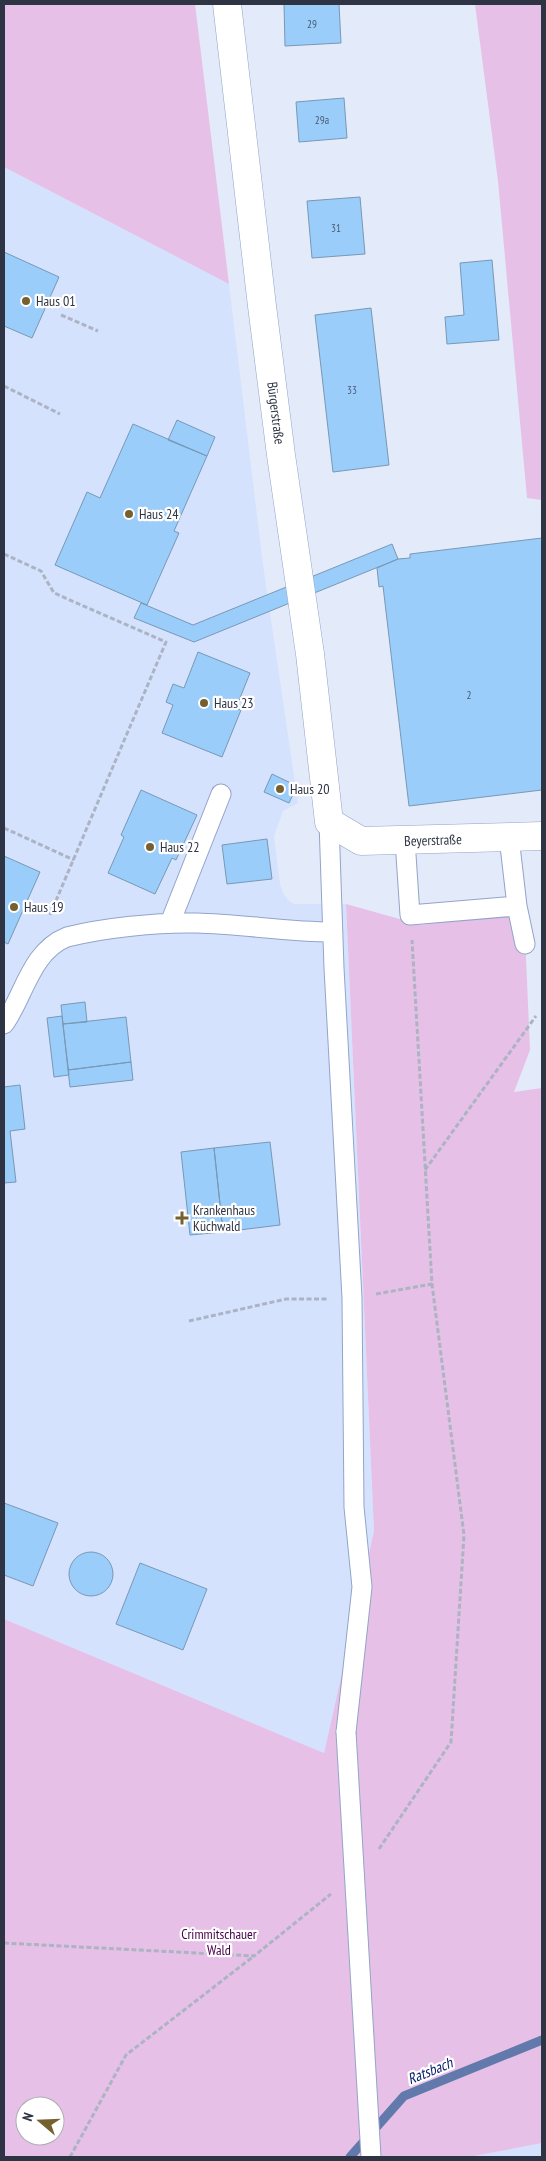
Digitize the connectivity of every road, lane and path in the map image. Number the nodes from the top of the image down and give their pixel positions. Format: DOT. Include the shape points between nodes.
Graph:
graph roads {
  1 [pos="227,4"];
  2 [pos="60,315"];
  3 [pos="98,331"];
  4 [pos="4,386"];
  5 [pos="60,414"];
  6 [pos="4,554"];
  7 [pos="221,794"];
  8 [pos="329,822"];
  9 [pos="4,828"];
  10 [pos="542,836"];
  11 [pos="509,837"];
  12 [pos="405,840"];
  13 [pos="74,860"];
  14 [pos="517,906"];
  15 [pos="170,923"];
  16 [pos="333,932"];
  17 [pos="59,940"];
  18 [pos="525,944"];
  19 [pos="536,1016"];
  20 [pos="4,1024"];
  21 [pos="426,1170"];
  22 [pos="432,1284"];
  23 [pos="352,1298"];
  24 [pos="189,1321"];
  25 [pos="254,1956"];
  26 [pos="70,2157"];
  27 [pos="371,2157"];
  1 -- 8 [label="street, Bürgerstraße" via="262,306 310,654"];
  2 -- 3 [label="path"];
  4 -- 5 [label="path"];
  6 -- 13 [label="path" via="41,571 54,593 166,642"];
  7 -- 15 [label="lane"];
  8 -- 12 [label="street, Beyerstraße" via="361,841"];
  8 -- 16 [label="lane"];
  9 -- 13 [label="path"];
  10 -- 11 [label="street, Beyerstraße"];
  11 -- 12 [label="street, Beyerstraße"];
  11 -- 14 [label="lane"];
  12 -- 14 [label="lane" via="410,916"];
  13 -- 17 [label="path" via="48,919"];
  14 -- 18 [label="lane"];
  15 -- 16 [label="lane"];
  15 -- 17 [label="lane" via="84,933"];
  16 -- 23 [label="lane"];
  17 -- 20 [label="lane" via="28,976"];
  19 -- 21 [label="path"];
  22 -- 23 [label="path"];
  23 -- 24 [label="path" via="286,1299"];
  23 -- 27 [label="lane, bridge" via="354,1507 362,1587 346,1732"];
  25 -- 26 [label="path" via="126,2055"];
}
